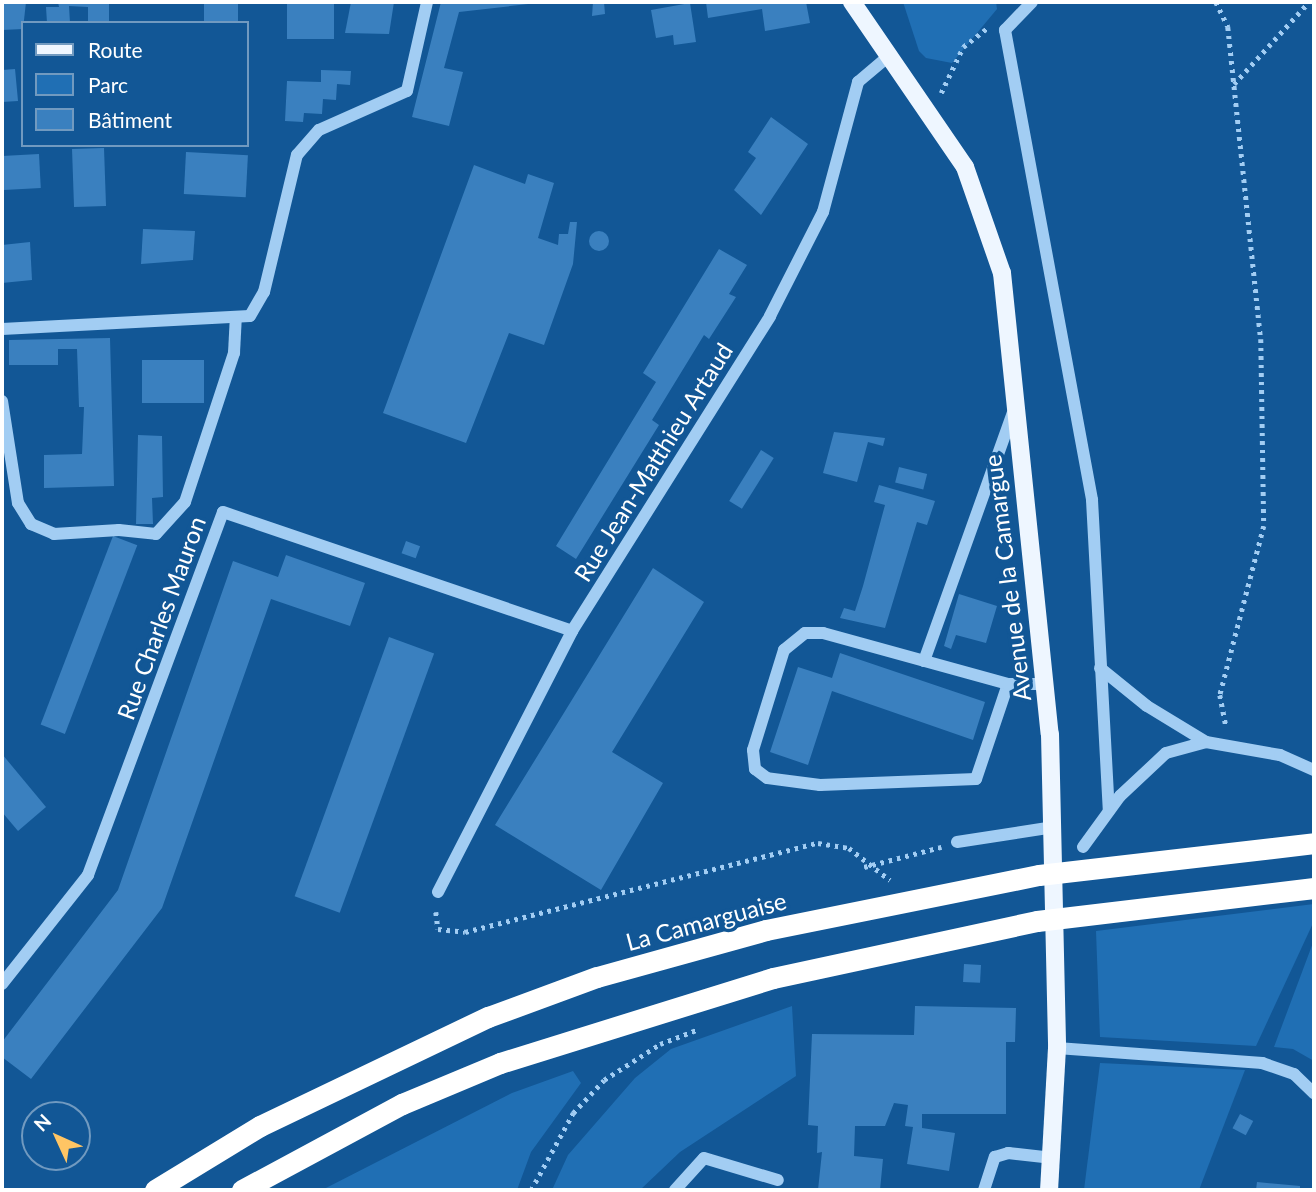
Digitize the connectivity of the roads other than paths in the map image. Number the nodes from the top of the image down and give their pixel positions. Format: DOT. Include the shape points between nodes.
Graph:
graph roads {
  1 [pos="427,2"];
  2 [pos="852,2"];
  3 [pos="1032,2"];
  4 [pos="890,55"];
  5 [pos="236,317"];
  6 [pos="2,329"];
  7 [pos="2,401"];
  8 [pos="1013,413"];
  9 [pos="572,631"];
  10 [pos="924,661"];
  11 [pos="1100,668"];
  12 [pos="1008,684"];
  13 [pos="1044,684"];
  14 [pos="1206,742"];
  15 [pos="1314,770"];
  16 [pos="1109,811"];
  17 [pos="1054,828"];
  18 [pos="957,842"];
  19 [pos="1314,843"];
  20 [pos="1083,847"];
  21 [pos="1314,888"];
  22 [pos="438,892"];
  23 [pos="2,985"];
  24 [pos="1057,1048"];
  25 [pos="1314,1093"];
  26 [pos="1053,1158"];
  27 [pos="778,1180"];
  28 [pos="155,1190"];
  29 [pos="242,1190"];
  30 [pos="675,1190"];
  31 [pos="984,1190"];
  32 [pos="1049,1190"];
  1 -- 5 [label="street" via="407,91 319,130 297,155 264,292 250,316"];
  2 -- 4 [label="main road, Avenue de la Camargue"];
  3 -- 11 [label="street" via="1004,30 1092,500"];
  4 -- 8 [label="main road, Avenue de la Camargue" via="965,167 1002,272"];
  4 -- 9 [label="street, Rue Jean-Matthieu Artaud" via="858,82 823,212 770,316"];
  5 -- 6 [label="street"];
  5 -- 7 [label="street" via="234,353 185,502 156,534 119,530 54,534 31,524 18,503"];
  8 -- 10 [label="street"];
  8 -- 13 [label="main road, Avenue de la Camargue"];
  9 -- 22 [label="street, Rue Jean-Matthieu Artaud"];
  9 -- 23 [label="street, Rue Charles Mauron" via="223,512 88,874"];
  10 -- 12 [label="street"];
  10 -- 12 [label="street" via="823,633 795,638 776,672 753,750 755,769 767,778 820,785 976,779"];
  11 -- 14 [label="street" via="1147,706"];
  11 -- 16 [label="street"];
  12 -- 13 [label="street"];
  13 -- 17 [label="main road, Avenue de la Camargue"];
  14 -- 15 [label="street" via="1280,755"];
  14 -- 16 [label="street" via="1166,753"];
  16 -- 20 [label="street"];
  17 -- 18 [label="street"];
  17 -- 24 [label="main road, Avenue de la Camargue"];
  19 -- 28 [label="highway, La Camarguaise, bridge" via="1040,875 766,930 597,977 488,1017 271,1120"];
  21 -- 29 [label="highway, bridge" via="1037,921 774,978 500,1063 402,1104"];
  24 -- 25 [label="street" via="1262,1063 1294,1074"];
  24 -- 26 [label="main road, Avenue de la Camargue"];
  26 -- 31 [label="street" via="1008,1153 995,1157"];
  26 -- 32 [label="main road, Avenue de la Camargue"];
  27 -- 30 [label="street" via="704,1158"];
}
